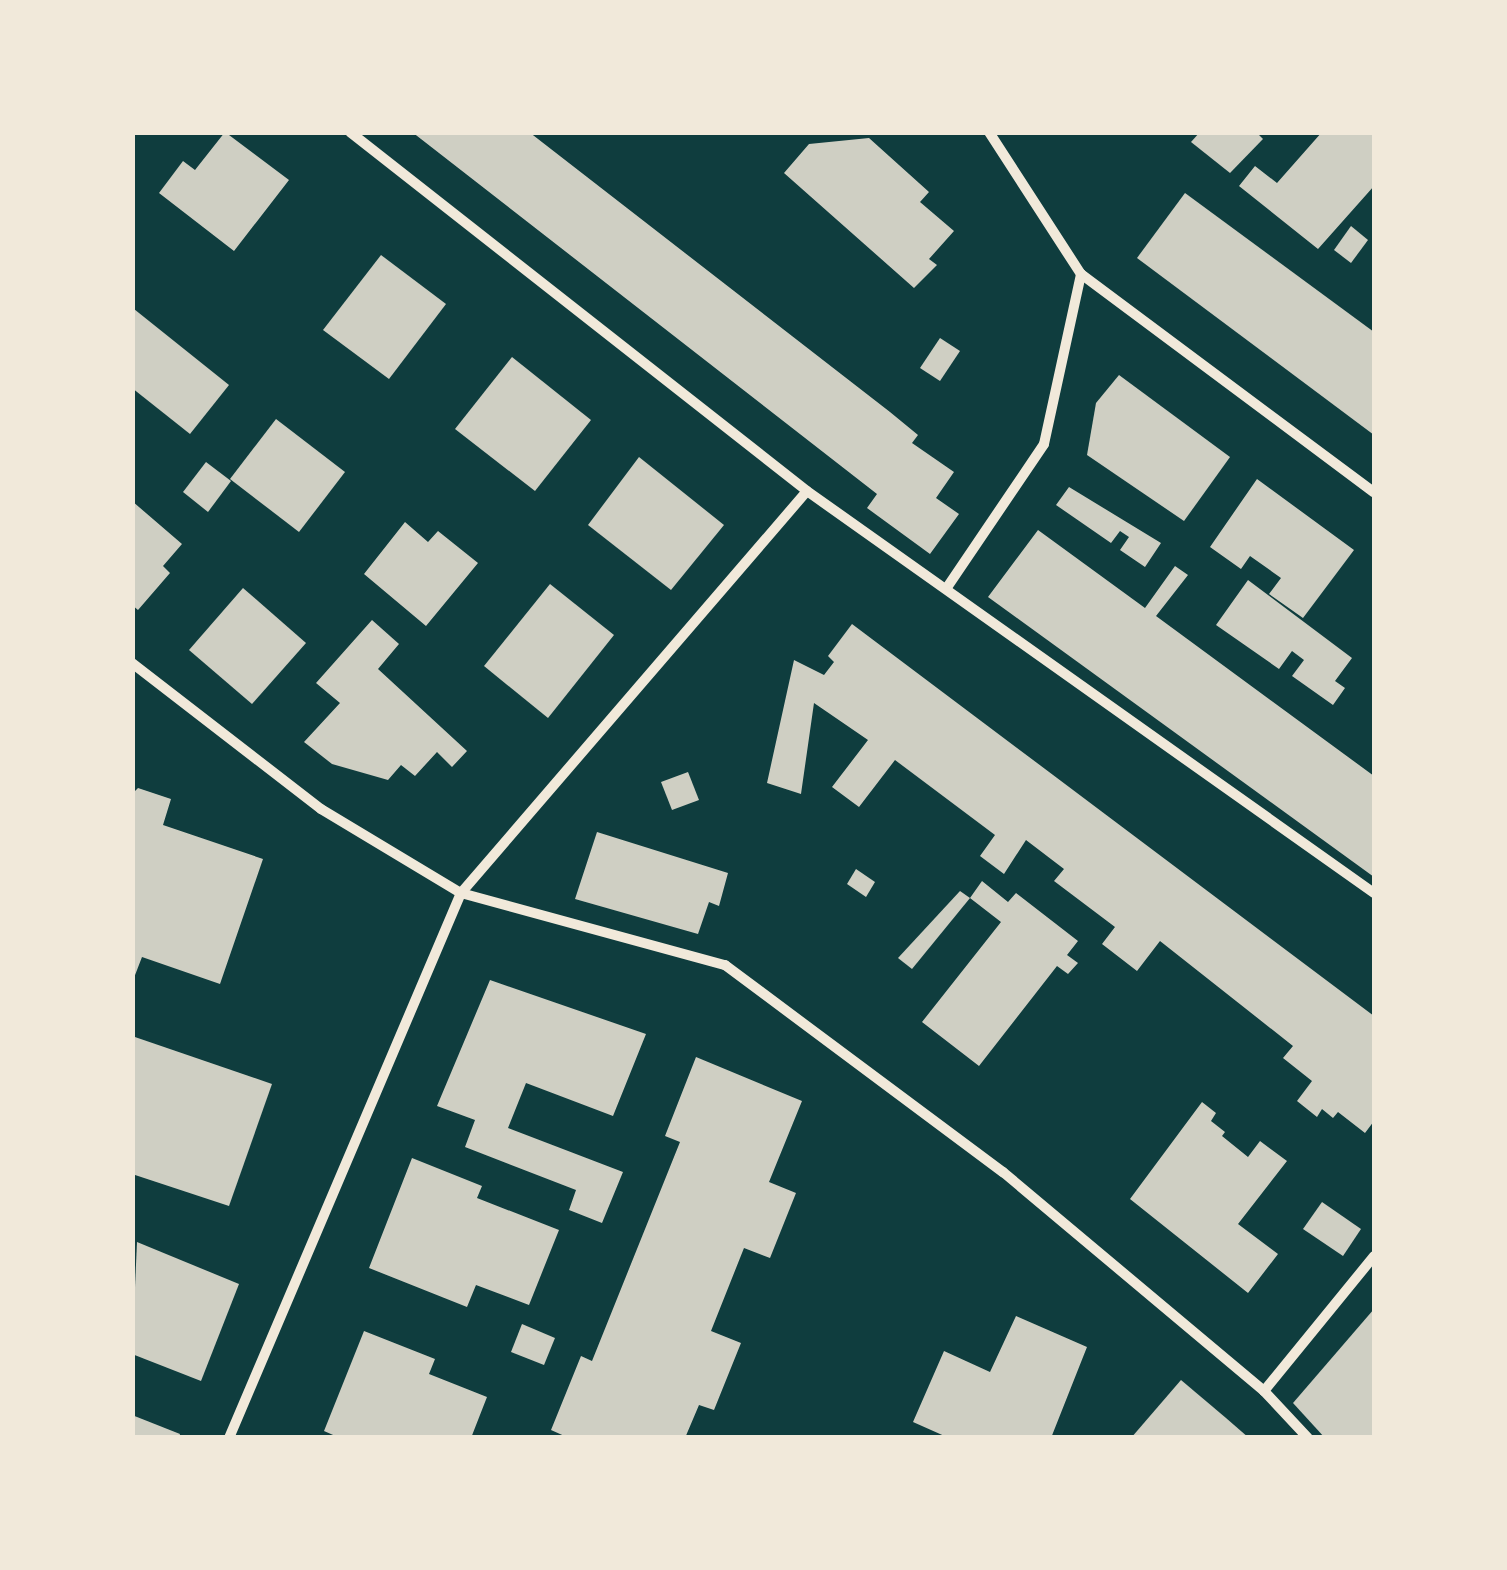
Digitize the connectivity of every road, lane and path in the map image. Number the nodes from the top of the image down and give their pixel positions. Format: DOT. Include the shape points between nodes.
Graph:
graph roads {
  1 [pos="350,132"];
  2 [pos="989,132"];
  3 [pos="1081,274"];
  4 [pos="807,491"];
  5 [pos="1374,492"];
  6 [pos="948,586"];
  7 [pos="132,663"];
  8 [pos="461,893"];
  9 [pos="1374,893"];
  10 [pos="1374,1256"];
  11 [pos="1264,1391"];
  12 [pos="229,1438"];
  13 [pos="1308,1438"];
  1 -- 4 [label="street"];
  2 -- 3 [label="street"];
  3 -- 5 [label="street"];
  3 -- 6 [label="street" via="1044,444"];
  4 -- 6 [label="street"];
  4 -- 8 [label="street"];
  6 -- 9 [label="street"];
  7 -- 8 [label="street" via="322,809"];
  8 -- 11 [label="street" via="725,965 1002,1172"];
  8 -- 12 [label="street"];
  10 -- 11 [label="street"];
  11 -- 13 [label="street"];
}
